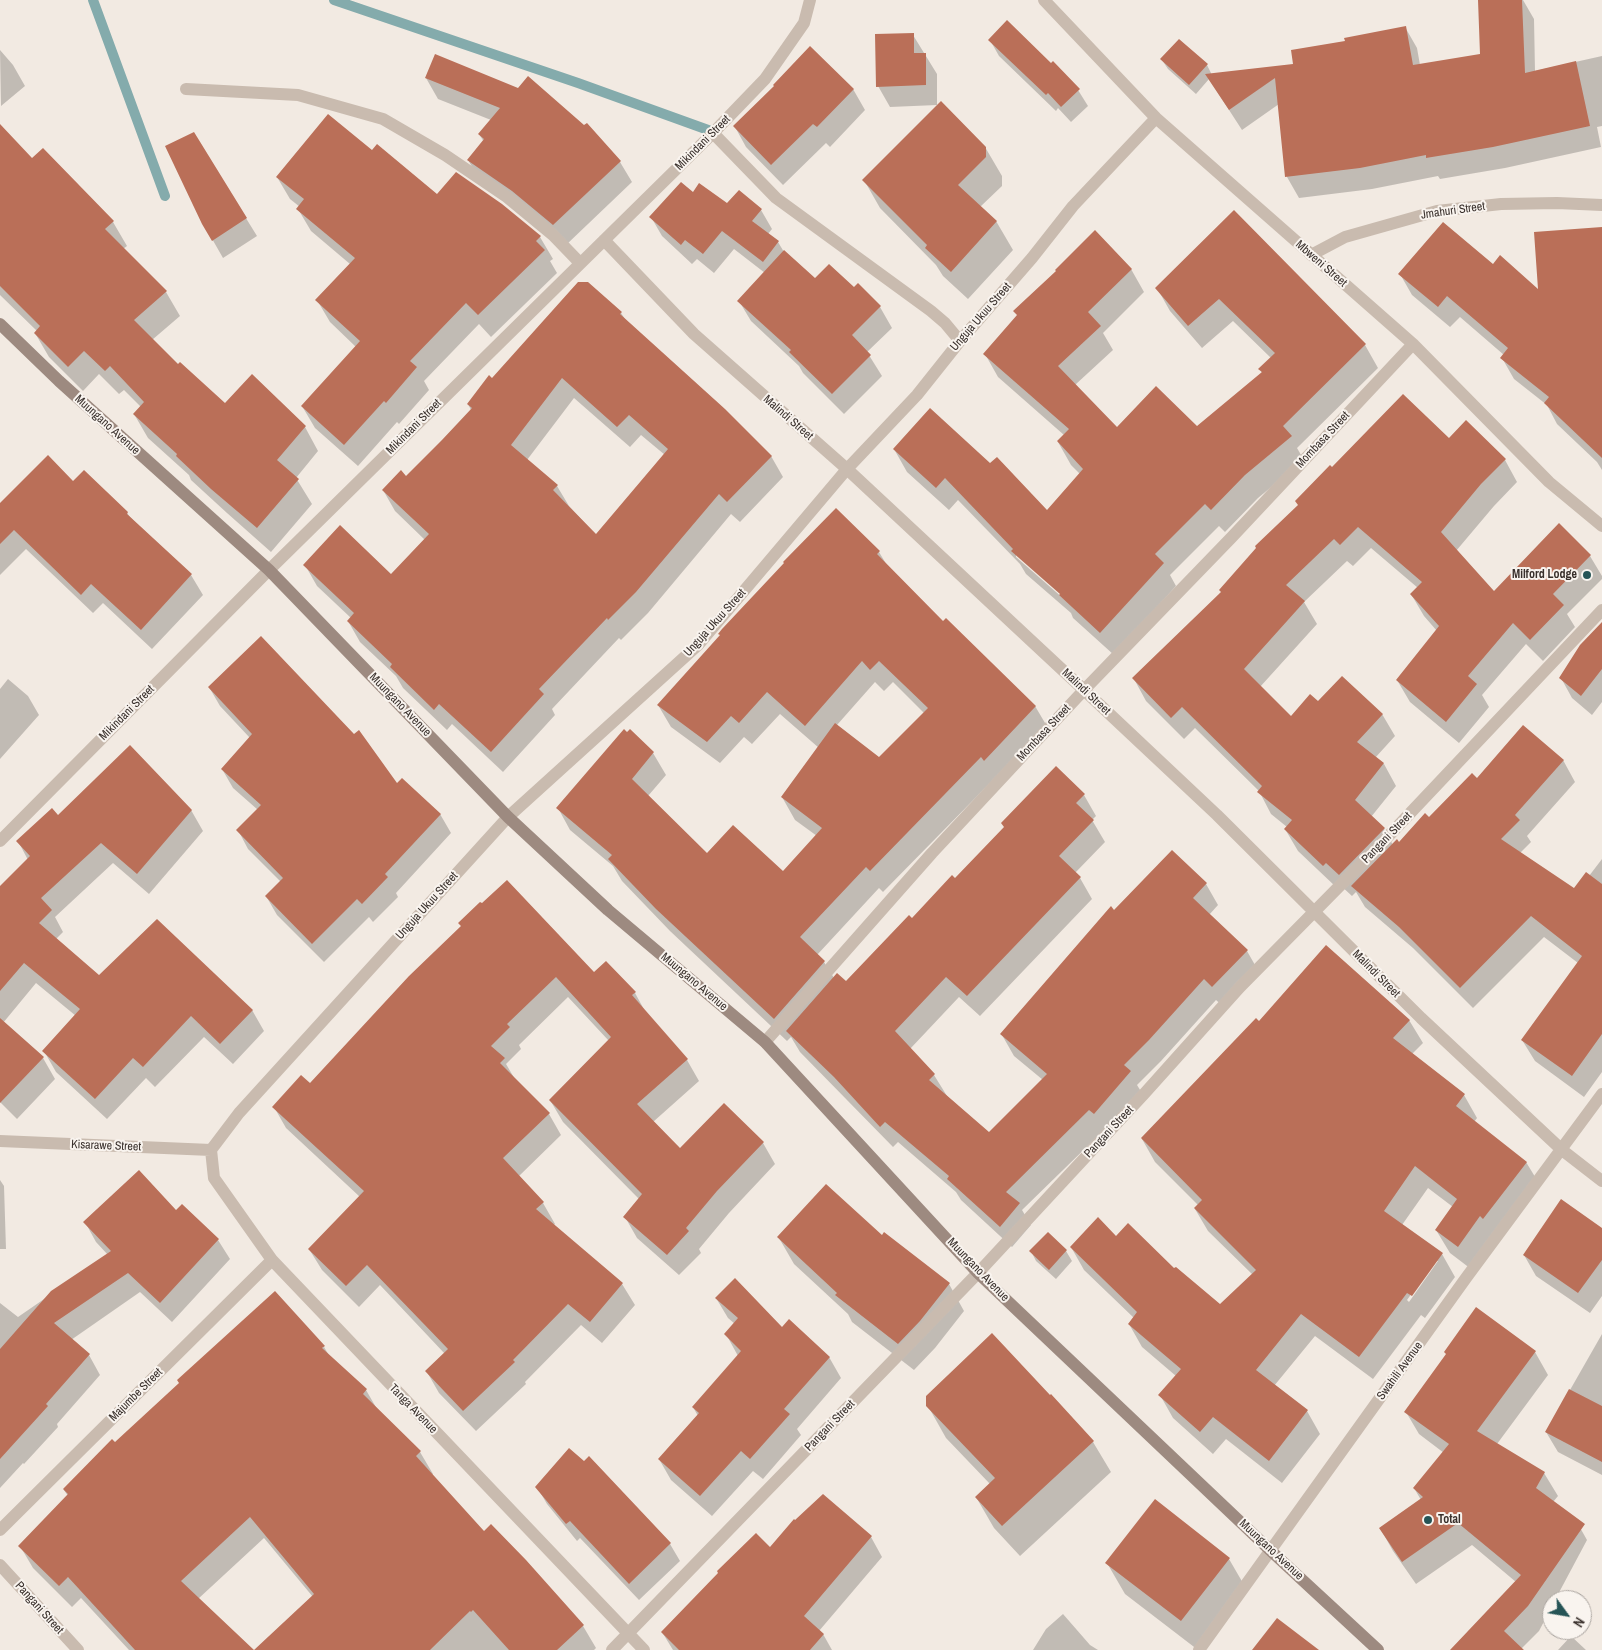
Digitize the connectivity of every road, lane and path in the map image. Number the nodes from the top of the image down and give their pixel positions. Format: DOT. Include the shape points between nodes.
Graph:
graph roads {
  1 [pos="810,0"];
  2 [pos="1044,0"];
  3 [pos="186,88"];
  4 [pos="1156,118"];
  5 [pos="713,132"];
  6 [pos="1602,205"];
  7 [pos="604,240"];
  8 [pos="1311,255"];
  9 [pos="580,263"];
  10 [pos="0,324"];
  11 [pos="960,341"];
  12 [pos="1412,344"];
  13 [pos="847,469"];
  14 [pos="1602,526"];
  15 [pos="269,570"];
  16 [pos="1602,610"];
  17 [pos="1084,690"];
  18 [pos="508,817"];
  19 [pos="0,841"];
  20 [pos="1314,912"];
  21 [pos="766,1042"];
  22 [pos="1602,1094"];
  23 [pos="0,1141"];
  24 [pos="211,1150"];
  25 [pos="1562,1150"];
  26 [pos="1602,1181"];
  27 [pos="272,1260"];
  28 [pos="978,1273"];
  29 [pos="0,1530"];
  30 [pos="1271,1551"];
  31 [pos="0,1564"];
  32 [pos="628,1634"];
  33 [pos="78,1650"];
  34 [pos="612,1650"];
  35 [pos="644,1650"];
  36 [pos="1198,1650"];
  37 [pos="1378,1650"];
  1 -- 5 [label="street, Mikindani Street" via="804,23 765,79"];
  2 -- 4 [label="street, Mbweni Street"];
  3 -- 9 [label="street" via="298,95 383,119 507,197 554,235"];
  4 -- 8 [label="street, Mbweni Street"];
  4 -- 11 [label="street, Unguja Ukuu Street" via="1073,206"];
  5 -- 7 [label="street, Mikindani Street"];
  5 -- 11 [label="street" via="776,198 931,311"];
  6 -- 8 [label="street, Jmahuri Street" via="1557,202 1501,204 1437,211 1345,237"];
  7 -- 9 [label="street, Mikindani Street"];
  7 -- 13 [label="street, Malindi Street" via="694,334"];
  8 -- 12 [label="street, Mbweni Street"];
  9 -- 15 [label="street, Mikindani Street"];
  10 -- 15 [label="main road, Muungano Avenue"];
  11 -- 13 [label="street, Unguja Ukuu Street" via="916,395"];
  12 -- 14 [label="street, Mbweni Street" via="1549,482"];
  12 -- 17 [label="street, Mombasa Street"];
  13 -- 17 [label="street, Malindi Street"];
  13 -- 18 [label="street, Unguja Ukuu Street" via="699,644"];
  15 -- 18 [label="main road, Muungano Avenue"];
  15 -- 19 [label="street, Mikindani Street"];
  16 -- 20 [label="street, Pangani Street"];
  17 -- 20 [label="street, Malindi Street" via="1217,814"];
  17 -- 21 [label="street, Mombasa Street" via="932,853"];
  18 -- 21 [label="main road, Muungano Avenue" via="608,910"];
  18 -- 24 [label="street, Unguja Ukuu Street"];
  20 -- 25 [label="street, Malindi Street"];
  20 -- 28 [label="street, Pangani Street" via="1240,987"];
  21 -- 28 [label="main road, Muungano Avenue"];
  22 -- 25 [label="street, Swahili Avenue"];
  23 -- 24 [label="street, Kisarawe Street"];
  24 -- 27 [label="street, Tanga Avenue" via="214,1178"];
  25 -- 26 [label="street, Malindi Street"];
  25 -- 30 [label="street, Swahili Avenue" via="1466,1278"];
  27 -- 29 [label="street, Majumbe Street"];
  27 -- 32 [label="street, Tanga Avenue"];
  28 -- 30 [label="main road, Muungano Avenue"];
  28 -- 32 [label="street, Pangani Street"];
  30 -- 36 [label="street, Swahili Avenue"];
  30 -- 37 [label="main road, Muungano Avenue"];
  31 -- 33 [label="street, Pangani Street"];
  32 -- 34 [label="street, Pangani Street"];
  32 -- 35 [label="street, Tanga Avenue"];
}
